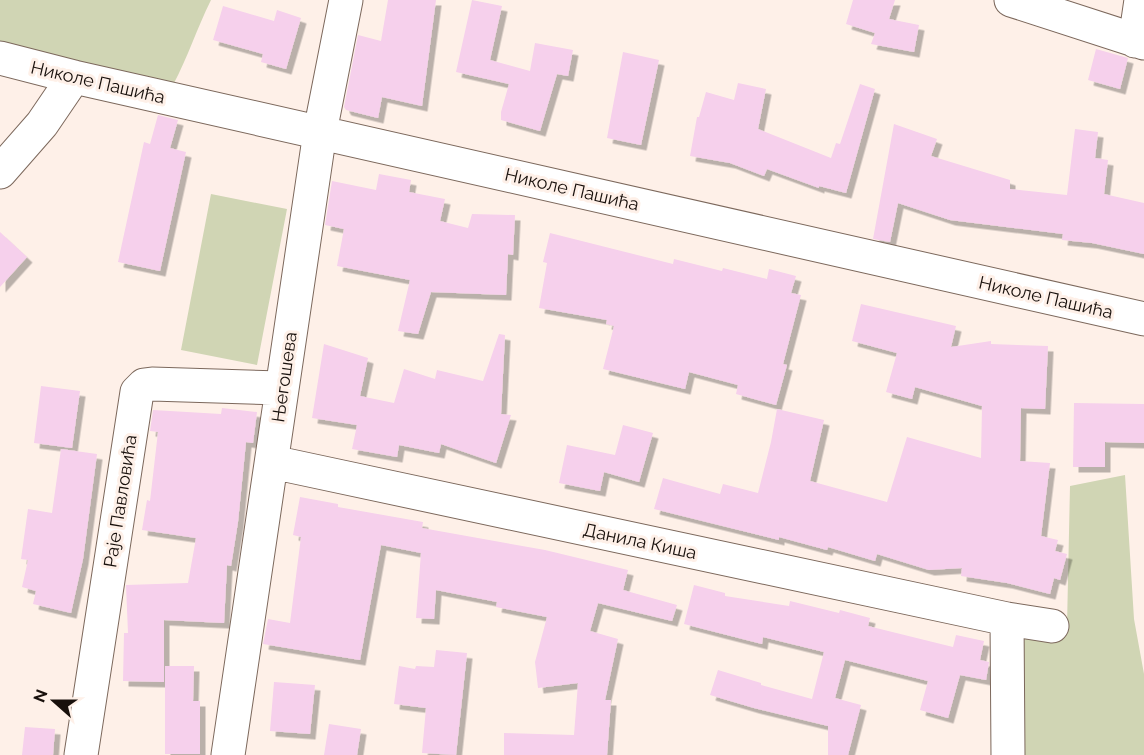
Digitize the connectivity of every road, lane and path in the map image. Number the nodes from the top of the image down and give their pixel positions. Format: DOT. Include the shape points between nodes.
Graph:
graph roads {
  1 [pos="346,0"];
  2 [pos="1011,0"];
  3 [pos="1141,0"];
  4 [pos="1139,42"];
  5 [pos="0,58"];
  6 [pos="74,77"];
  7 [pos="320,132"];
  8 [pos="0,172"];
  9 [pos="1144,319"];
  10 [pos="281,388"];
  11 [pos="272,462"];
  12 [pos="1007,618"];
  13 [pos="1052,626"];
  14 [pos="81,755"];
  15 [pos="228,755"];
  16 [pos="1008,755"];
  1 -- 7 [label="street, Његошева"];
  2 -- 4 [label="street"];
  3 -- 4 [label="street"];
  5 -- 6 [label="street, Николе Пашића"];
  6 -- 7 [label="street, Николе Пашића"];
  6 -- 8 [label="street" via="42,124"];
  7 -- 9 [label="street, Николе Пашића"];
  7 -- 10 [label="street, Његошева"];
  10 -- 11 [label="street, Његошева"];
  10 -- 14 [label="street, Раје Павловића" via="152,384 137,392"];
  11 -- 12 [label="street, Данила Киша"];
  11 -- 15 [label="street, Његошева"];
  12 -- 13 [label="street, Данила Киша"];
  12 -- 16 [label="street"];
}
